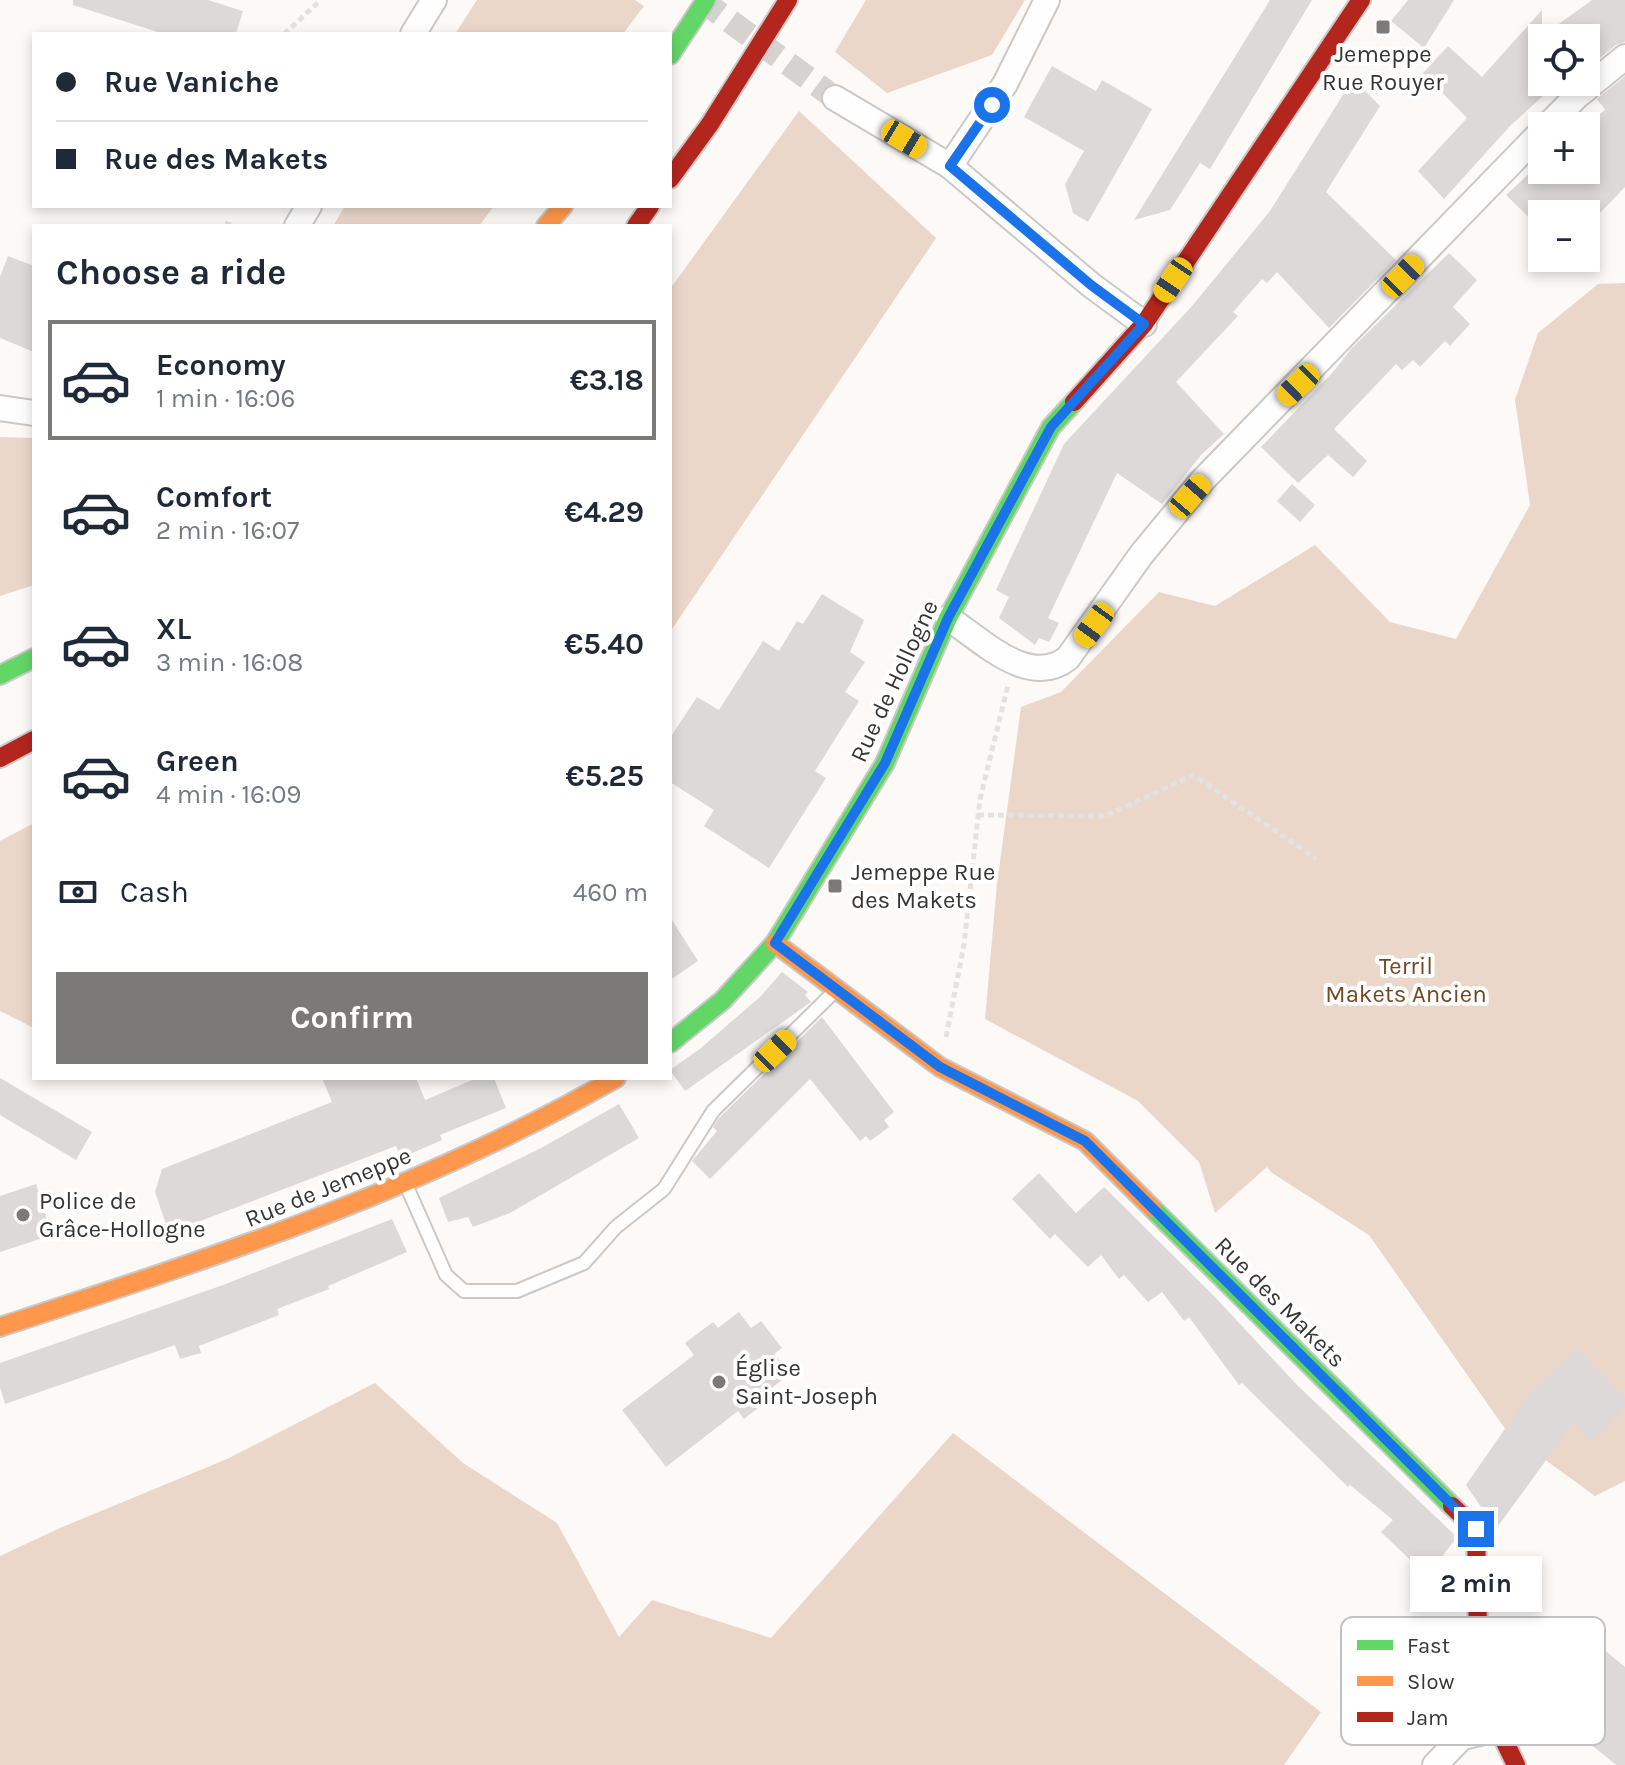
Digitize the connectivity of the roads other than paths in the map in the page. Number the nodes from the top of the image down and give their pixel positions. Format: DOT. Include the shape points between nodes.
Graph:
graph roads {
  1 [pos="434,0"];
  2 [pos="706,0"];
  3 [pos="788,0"];
  4 [pos="1047,0"];
  5 [pos="1361,0"];
  6 [pos="414,32"];
  7 [pos="672,52"];
  8 [pos="1625,57"];
  9 [pos="835,98"];
  10 [pos="1561,112"];
  11 [pos="1528,145"];
  12 [pos="950,166"];
  13 [pos="672,176"];
  14 [pos="561,208"];
  15 [pos="548,224"];
  16 [pos="1144,324"];
  17 [pos="0,408"];
  18 [pos="32,413"];
  19 [pos="948,618"];
  20 [pos="32,659"];
  21 [pos="0,675"];
  22 [pos="32,741"];
  23 [pos="0,758"];
  24 [pos="775,943"];
  25 [pos="836,990"];
  26 [pos="672,1041"];
  27 [pos="613,1080"];
  28 [pos="406,1183"];
  29 [pos="0,1327"];
  30 [pos="1478,1617"];
  31 [pos="1454,1745"];
  32 [pos="1505,1745"];
  33 [pos="1435,1765"];
  34 [pos="1516,1765"];
  1 -- 6 [label="street"];
  2 -- 7 [label="main road"];
  3 -- 13 [label="main road"];
  4 -- 12 [label="street" via="1005,84"];
  5 -- 16 [label="main road, Rue de Hollogne"];
  8 -- 10 [label="street"];
  9 -- 12 [label="street"];
  11 -- 19 [label="street" via="1202,481 1068,658 1043,671 1014,661"];
  12 -- 16 [label="street"];
  14 -- 15 [label="main road"];
  16 -- 19 [label="main road, Rue de Hollogne" via="1051,427"];
  17 -- 18 [label="street"];
  19 -- 24 [label="main road, Rue de Hollogne" via="885,763"];
  20 -- 21 [label="main road"];
  22 -- 23 [label="main road"];
  24 -- 25 [label="main road, Rue des Makets"];
  24 -- 26 [label="main road, Rue de Hollogne" via="723,1000"];
  25 -- 28 [label="lane" via="713,1111 664,1189 616,1227 584,1263 517,1291 464,1291 446,1275"];
  25 -- 30 [label="main road, Rue des Makets" via="940,1067 1085,1141 1476,1529"];
  27 -- 28 [label="main road, Rue de Jemeppe" via="519,1135"];
  28 -- 29 [label="main road, Rue de Jemeppe" via="299,1229"];
  31 -- 33 [label="street"];
  32 -- 34 [label="main road, Rue des Makets"];
}
